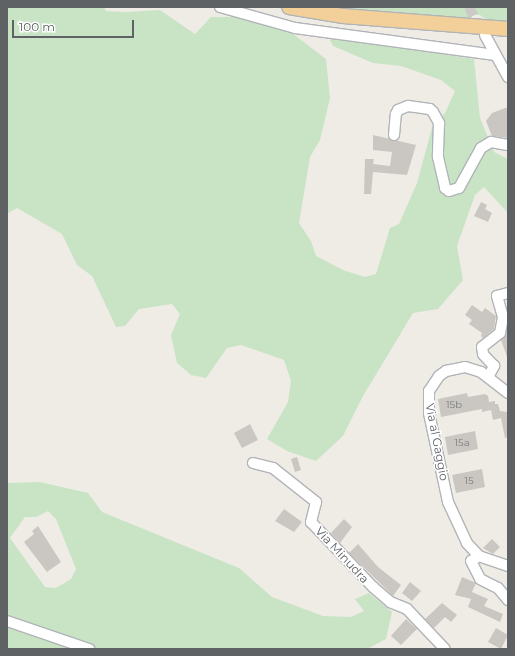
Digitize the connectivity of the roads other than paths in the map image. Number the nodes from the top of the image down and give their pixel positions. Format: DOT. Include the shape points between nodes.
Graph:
graph roads {
  1 [pos="220,7"];
  2 [pos="289,7"];
  3 [pos="508,29"];
  4 [pos="485,36"];
  5 [pos="495,55"];
  6 [pos="508,77"];
  7 [pos="394,135"];
  8 [pos="508,145"];
  9 [pos="508,293"];
  10 [pos="488,377"];
  11 [pos="508,393"];
  12 [pos="253,463"];
  13 [pos="479,556"];
  14 [pos="508,566"];
  15 [pos="508,600"];
  16 [pos="7,621"];
  17 [pos="89,649"];
  18 [pos="445,649"];
  1 -- 5 [label="street" via="295,28"];
  2 -- 3 [label="highway" via="365,18"];
  4 -- 5 [label="street"];
  5 -- 6 [label="street"];
  7 -- 8 [label="street" via="398,110 408,106 430,109 433,112 439,123 437,150 446,188 449,191 459,188 481,148 491,142"];
  9 -- 10 [label="street" via="497,296 503,317 500,333 482,347 483,354 494,366"];
  10 -- 11 [label="street, Via al Gaggio"];
  10 -- 13 [label="street, Via al Gaggio" via="474,369 455,368 434,382 428,401 450,507 467,543"];
  12 -- 18 [label="street, Via Minudra" via="273,468 316,502 311,522 373,587 390,602 407,609"];
  13 -- 14 [label="street"];
  13 -- 15 [label="street" via="471,560 474,570 480,578 498,588"];
  16 -- 17 [label="street"];
}
